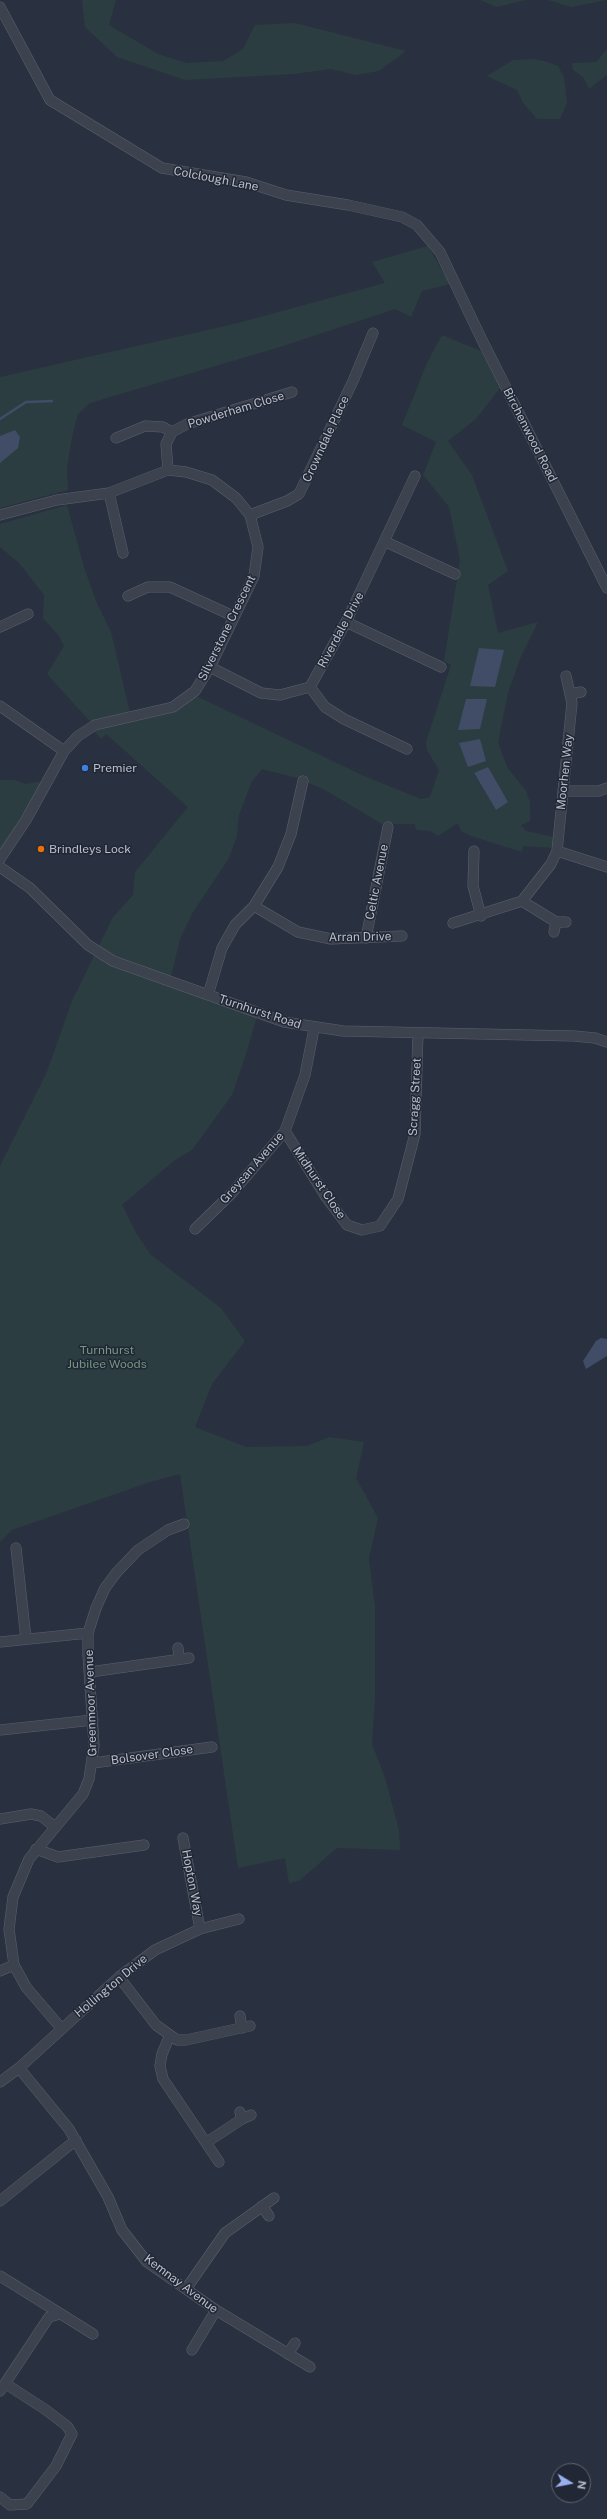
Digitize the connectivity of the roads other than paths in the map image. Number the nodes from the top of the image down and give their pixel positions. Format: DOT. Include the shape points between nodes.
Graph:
graph roads {
  1 [pos="0,7"];
  2 [pos="454,282"];
  3 [pos="373,333"];
  4 [pos="292,392"];
  5 [pos="172,432"];
  6 [pos="116,438"];
  7 [pos="168,470"];
  8 [pos="415,476"];
  9 [pos="109,493"];
  10 [pos="250,515"];
  11 [pos="0,516"];
  12 [pos="386,542"];
  13 [pos="123,553"];
  14 [pos="454,574"];
  15 [pos="607,588"];
  16 [pos="128,596"];
  17 [pos="28,614"];
  18 [pos="233,616"];
  19 [pos="346,622"];
  20 [pos="0,627"];
  21 [pos="441,667"];
  22 [pos="210,668"];
  23 [pos="566,676"];
  24 [pos="310,687"];
  25 [pos="581,692"];
  26 [pos="570,694"];
  27 [pos="0,706"];
  28 [pos="407,749"];
  29 [pos="64,752"];
  30 [pos="303,781"];
  31 [pos="607,788"];
  32 [pos="563,791"];
  33 [pos="388,827"];
  34 [pos="557,851"];
  35 [pos="474,852"];
  36 [pos="0,859"];
  37 [pos="607,867"];
  38 [pos="0,868"];
  39 [pos="522,901"];
  40 [pos="254,906"];
  41 [pos="481,916"];
  42 [pos="453,923"];
  43 [pos="559,925"];
  44 [pos="402,936"];
  45 [pos="366,938"];
  46 [pos="208,995"];
  47 [pos="314,1029"];
  48 [pos="418,1033"];
  49 [pos="607,1042"];
  50 [pos="285,1131"];
  51 [pos="380,1226"];
  52 [pos="195,1229"];
  53 [pos="184,1524"];
  54 [pos="16,1548"];
  55 [pos="28,1561"];
  56 [pos="18,1562"];
  57 [pos="88,1633"];
  58 [pos="26,1639"];
  59 [pos="0,1642"];
  60 [pos="178,1648"];
  61 [pos="90,1672"];
  62 [pos="93,1720"];
  63 [pos="0,1730"];
  64 [pos="212,1747"];
  65 [pos="93,1763"];
  66 [pos="0,1819"];
  67 [pos="55,1827"];
  68 [pos="183,1838"];
  69 [pos="144,1845"];
  70 [pos="36,1849"];
  71 [pos="238,1919"];
  72 [pos="200,1929"];
  73 [pos="14,1965"];
  74 [pos="0,1972"];
  75 [pos="119,1977"];
  76 [pos="240,2016"];
  77 [pos="61,2028"];
  78 [pos="170,2035"];
  79 [pos="19,2068"];
  80 [pos="0,2082"];
  81 [pos="244,2115"];
  82 [pos="76,2140"];
  83 [pos="207,2142"];
  84 [pos="220,2162"];
  85 [pos="274,2198"];
  86 [pos="1,2200"];
  87 [pos="262,2206"];
  88 [pos="269,2216"];
  89 [pos="0,2276"];
  90 [pos="186,2289"];
  91 [pos="216,2310"];
  92 [pos="60,2314"];
  93 [pos="93,2334"];
  94 [pos="295,2343"];
  95 [pos="192,2350"];
  96 [pos="288,2354"];
  97 [pos="310,2367"];
  98 [pos="3,2387"];
  99 [pos="0,2497"];
  1 -- 2 [label="street, Colclough Lane" via="50,100 136,154 162,168 246,182 286,195 402,217 417,225 440,252"];
  2 -- 15 [label="street, Birchenwood Road"];
  3 -- 10 [label="street, Crowndale Place" via="344,401 299,494"];
  4 -- 5 [label="street, Powderham Close" via="187,424"];
  5 -- 6 [label="street" via="163,427 145,426"];
  5 -- 7 [label="street, Powderham Close" via="166,444"];
  7 -- 9 [label="street, Silverstone Crescent"];
  7 -- 10 [label="street, Silverstone Crescent" via="186,472 212,480 236,498"];
  8 -- 12 [label="street, Riverdale Drive"];
  9 -- 11 [label="street, Silverstone Crescent" via="57,500"];
  9 -- 13 [label="street"];
  10 -- 18 [label="street, Silverstone Crescent" via="258,547 257,561 254,576"];
  12 -- 14 [label="street"];
  12 -- 19 [label="street, Riverdale Drive"];
  16 -- 18 [label="street" via="148,587 170,587"];
  17 -- 20 [label="street"];
  18 -- 22 [label="street, Silverstone Crescent"];
  19 -- 21 [label="street"];
  19 -- 24 [label="street, Riverdale Drive"];
  22 -- 24 [label="street" via="261,693 280,695"];
  22 -- 29 [label="street, Silverstone Crescent" via="195,691 180,704 155,713 95,725 78,736"];
  23 -- 26 [label="street, Moorhen Way"];
  24 -- 28 [label="street" via="325,707 344,720"];
  25 -- 26 [label="street"];
  26 -- 32 [label="street, Moorhen Way" via="572,703"];
  27 -- 29 [label="street"];
  29 -- 36 [label="street, Silverstone Crescent" via="26,820"];
  30 -- 40 [label="street" via="291,834 278,867"];
  31 -- 32 [label="street" via="599,791"];
  32 -- 34 [label="street, Moorhen Way"];
  33 -- 45 [label="street, Celtic Avenue"];
  34 -- 37 [label="street"];
  34 -- 39 [label="street" via="551,864"];
  35 -- 41 [label="street" via="473,886"];
  38 -- 46 [label="street, Turnhurst Road" via="30,888 88,945 113,961"];
  39 -- 41 [label="street"];
  39 -- 43 [label="street"];
  40 -- 45 [label="street, Arran Drive" via="298,932 331,939"];
  40 -- 46 [label="street" via="235,925 222,948"];
  41 -- 42 [label="street"];
  44 -- 45 [label="street, Arran Drive"];
  46 -- 47 [label="street, Turnhurst Road" via="284,1022"];
  47 -- 48 [label="street, Turnhurst Road"];
  47 -- 50 [label="street, Greysan Avenue" via="305,1075"];
  48 -- 49 [label="street, Turnhurst Road" via="574,1036"];
  48 -- 51 [label="street, Scragg Street" via="415,1134 398,1199"];
  50 -- 51 [label="street, Midhurst Close" via="326,1197 347,1225 362,1230"];
  50 -- 52 [label="street, Greysan Avenue" via="232,1193"];
  53 -- 57 [label="street, Greenmoor Avenue" via="150,1540 117,1572 99,1601"];
  54 -- 56 [label="street"];
  55 -- 56 [label="street"];
  56 -- 58 [label="street"];
  57 -- 58 [label="street"];
  57 -- 61 [label="street, Greenmoor Avenue"];
  58 -- 59 [label="street"];
  60 -- 61 [label="street" via="184,1658"];
  61 -- 62 [label="street, Greenmoor Avenue"];
  62 -- 63 [label="street"];
  62 -- 65 [label="street, Greenmoor Avenue"];
  64 -- 65 [label="street, Bolsover Close"];
  65 -- 67 [label="street, Greenmoor Avenue" via="83,1794"];
  66 -- 67 [label="street" via="31,1814 41,1816"];
  67 -- 70 [label="street, Greenmoor Avenue"];
  68 -- 72 [label="street, Hopton Way"];
  69 -- 70 [label="street" via="128,1851 58,1857"];
  70 -- 73 [label="street, Greenmoor Avenue" via="20,1876 13,1897 9,1930"];
  71 -- 72 [label="street, Hollington Drive"];
  72 -- 75 [label="street, Hollington Drive" via="155,1950"];
  73 -- 74 [label="street"];
  73 -- 77 [label="street, Greenmoor Avenue" via="26,1987"];
  75 -- 77 [label="street, Hollington Drive"];
  75 -- 78 [label="street" via="156,2024"];
  76 -- 78 [label="street" via="246,2027 186,2040 177,2040"];
  77 -- 79 [label="street, Hollington Drive"];
  78 -- 83 [label="street" via="160,2066 163,2079"];
  79 -- 80 [label="street, Hollington Drive"];
  79 -- 82 [label="street, Kemnay Avenue"];
  81 -- 83 [label="street"];
  82 -- 86 [label="street"];
  82 -- 90 [label="street, Kemnay Avenue" via="108,2197 122,2230 147,2262"];
  83 -- 84 [label="street"];
  85 -- 87 [label="street"];
  87 -- 88 [label="street"];
  87 -- 90 [label="street" via="225,2234"];
  89 -- 92 [label="street"];
  90 -- 91 [label="street, Kemnay Avenue"];
  91 -- 95 [label="street"];
  91 -- 96 [label="street, Kemnay Avenue"];
  92 -- 93 [label="street"];
  92 -- 98 [label="street" via="49,2317"];
  94 -- 96 [label="street"];
  96 -- 97 [label="street, Kemnay Avenue"];
  98 -- 99 [label="street" via="46,2410 67,2426 72,2434 56,2466 27,2504 10,2505"];
}
